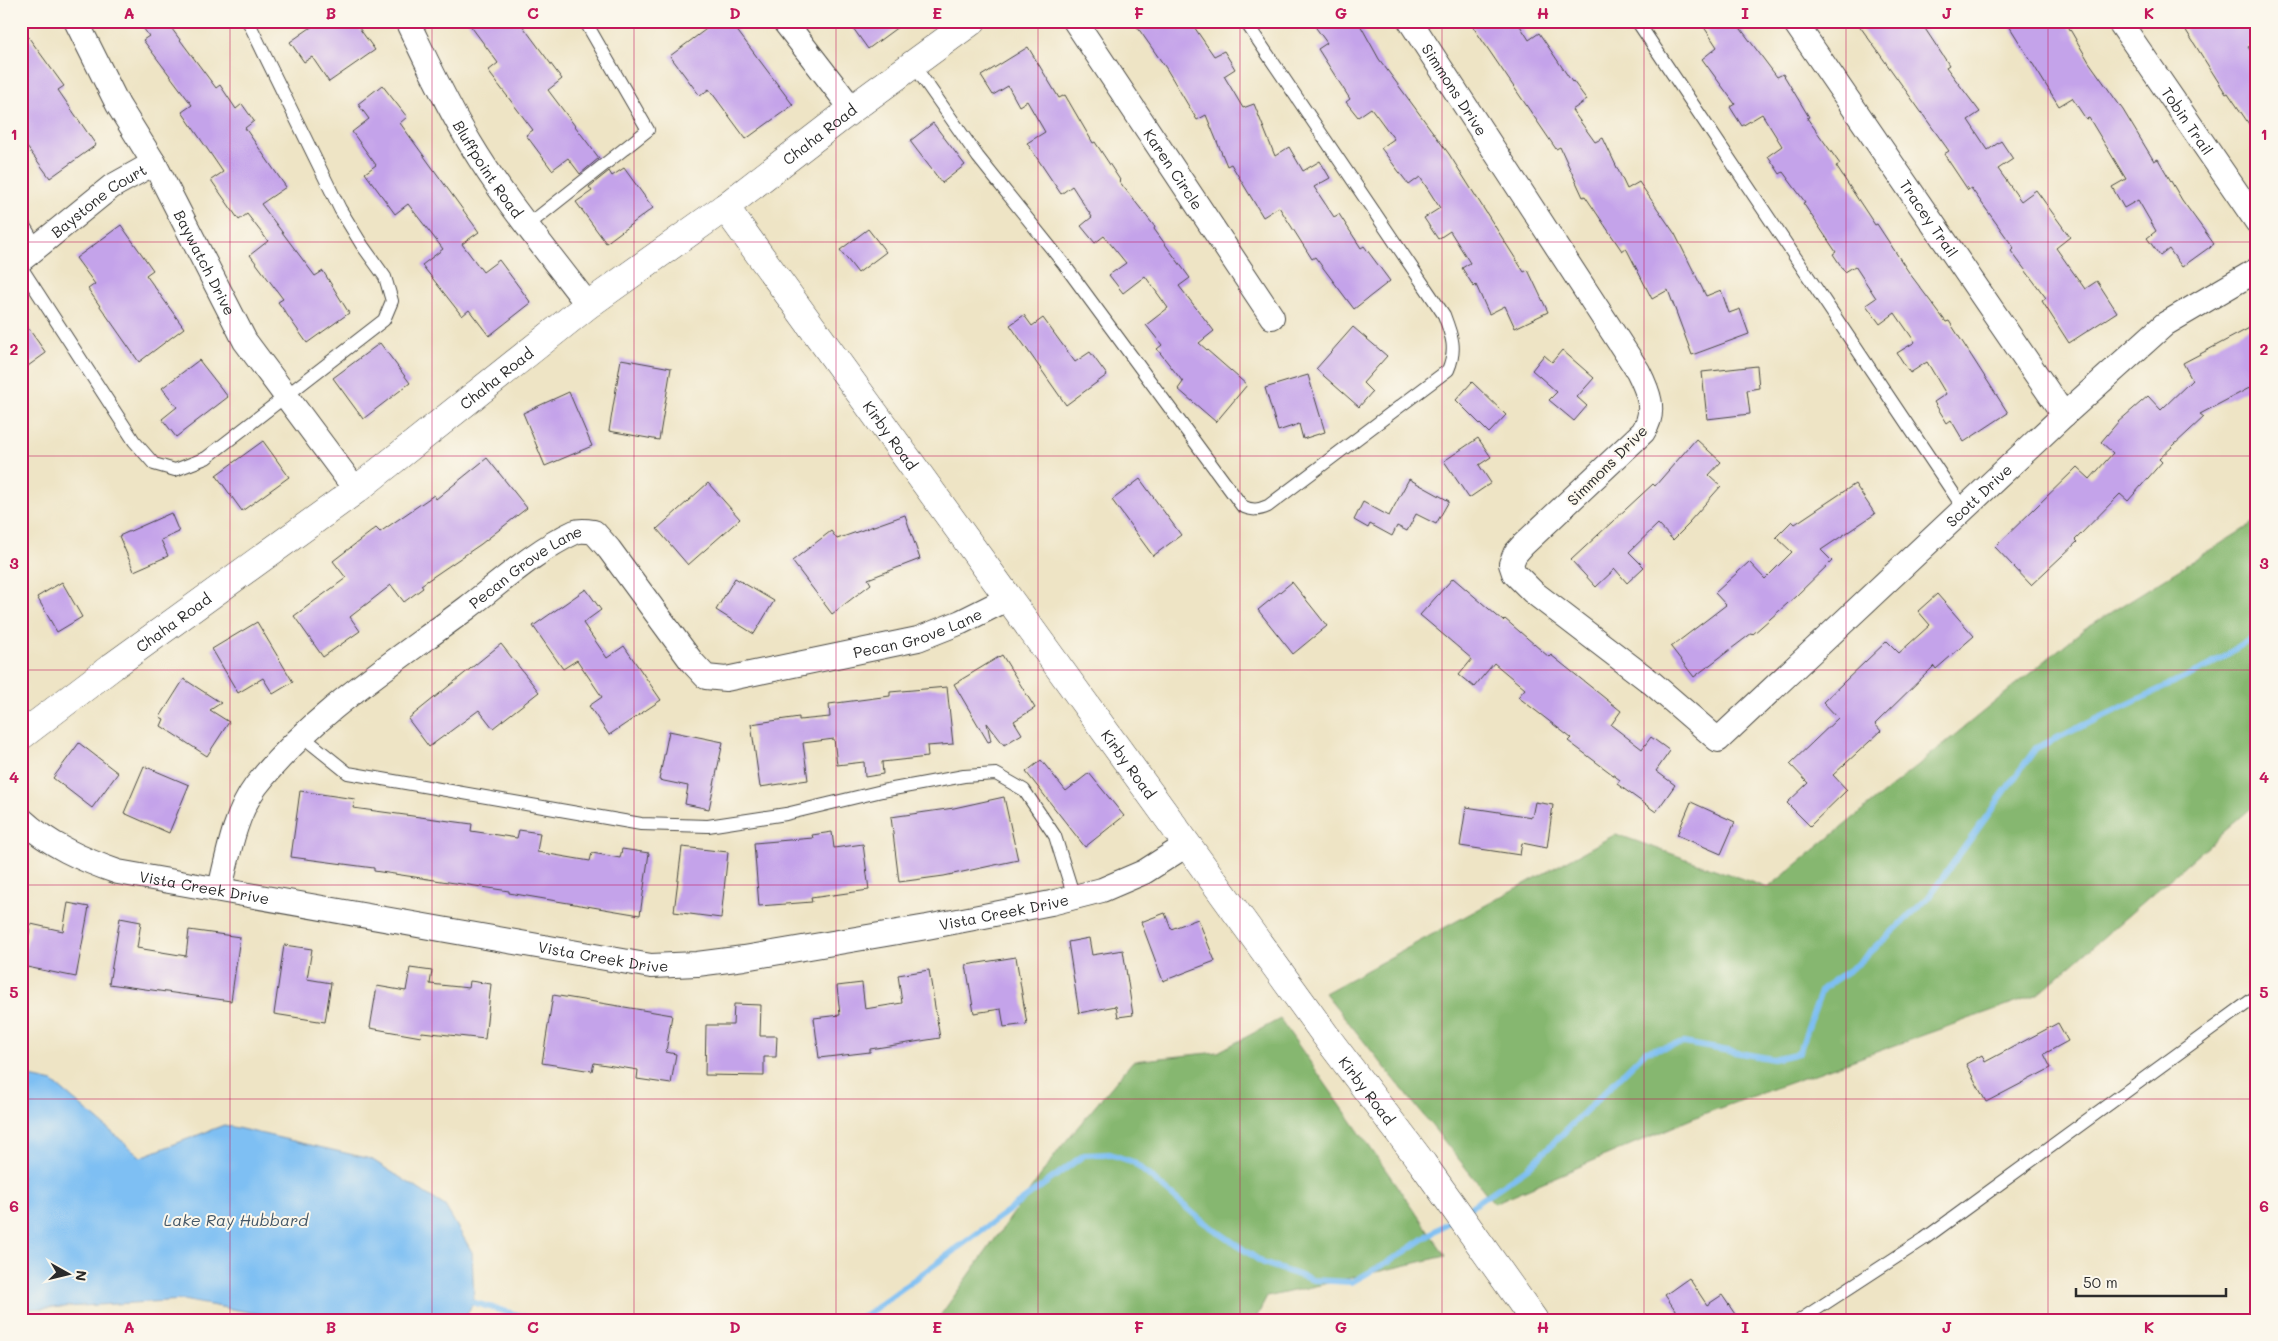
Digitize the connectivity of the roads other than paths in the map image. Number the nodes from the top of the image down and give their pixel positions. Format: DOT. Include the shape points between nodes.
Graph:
graph roads {
  1 [pos="76,21"];
  2 [pos="248,21"];
  3 [pos="407,21"];
  4 [pos="584,21"];
  5 [pos="784,21"];
  6 [pos="972,21"];
  7 [pos="1075,21"];
  8 [pos="1245,21"];
  9 [pos="1410,21"];
  10 [pos="1637,21"];
  11 [pos="1794,21"];
  12 [pos="2119,21"];
  13 [pos="913,64"];
  14 [pos="852,110"];
  15 [pos="154,163"];
  16 [pos="725,207"];
  17 [pos="21,221"];
  18 [pos="2257,222"];
  19 [pos="528,225"];
  20 [pos="29,253"];
  21 [pos="21,267"];
  22 [pos="2257,270"];
  23 [pos="588,305"];
  24 [pos="1272,317"];
  25 [pos="285,396"];
  26 [pos="2064,415"];
  27 [pos="356,490"];
  28 [pos="1964,509"];
  29 [pos="1009,598"];
  30 [pos="21,736"];
  31 [pos="302,736"];
  32 [pos="1718,740"];
  33 [pos="21,819"];
  34 [pos="1188,844"];
  35 [pos="220,889"];
  36 [pos="1074,897"];
  37 [pos="2257,996"];
  38 [pos="1534,1320"];
  39 [pos="1800,1320"];
  1 -- 15 [label="street, Baywatch Drive" via="118,105"];
  2 -- 25 [label="lane" via="340,209 385,277 392,300 384,320"];
  3 -- 19 [label="street, Bluffpoint Road" via="469,142"];
  4 -- 19 [label="lane" via="648,130"];
  5 -- 14 [label="street"];
  6 -- 13 [label="street, Chaha Road"];
  7 -- 24 [label="street, Karen Circle"];
  8 -- 13 [label="lane" via="1444,315 1454,356 1448,370 1260,510 1242,506 1063,264 978,157"];
  9 -- 32 [label="street, Simmons Drive" via="1628,355 1650,401 1649,423 1643,432 1515,554 1511,564 1514,573 1533,592 1652,683"];
  10 -- 28 [label="lane"];
  11 -- 26 [label="street, Tracey Trail"];
  12 -- 18 [label="street, Tobin Trail"];
  13 -- 14 [label="street, Chaha Road"];
  14 -- 16 [label="street, Chaha Road"];
  15 -- 20 [label="street, Baystone Court" via="111,186"];
  15 -- 25 [label="street, Baywatch Drive" via="246,341"];
  16 -- 23 [label="street, Chaha Road"];
  16 -- 29 [label="street, Kirby Road"];
  17 -- 20 [label="lane"];
  19 -- 23 [label="street, Bluffpoint Road"];
  21 -- 25 [label="lane" via="134,441 154,464 175,470 206,458"];
  22 -- 26 [label="street, Scott Drive" via="2165,324"];
  23 -- 27 [label="street, Chaha Road"];
  25 -- 27 [label="street, Baywatch Drive"];
  26 -- 28 [label="street, Scott Drive"];
  27 -- 30 [label="street, Chaha Road"];
  28 -- 32 [label="street, Scott Drive"];
  29 -- 31 [label="street, Pecan Grove Lane" via="961,622 918,638 726,679 706,677 594,532 578,531 511,575 364,685"];
  29 -- 34 [label="street, Kirby Road"];
  31 -- 35 [label="street, Pecan Grove Lane" via="255,788 244,808 230,846"];
  31 -- 36 [label="lane" via="348,773 641,824 708,826 786,814 964,776 996,774 1024,790 1055,836"];
  33 -- 35 [label="street, Vista Creek Drive" via="88,862 118,872"];
  34 -- 36 [label="street, Vista Creek Drive" via="1144,872 1102,890"];
  34 -- 38 [label="street, Kirby Road"];
  35 -- 36 [label="street, Vista Creek Drive" via="651,966 744,958 927,927"];
  37 -- 39 [label="lane" via="1924,1239"];
}
